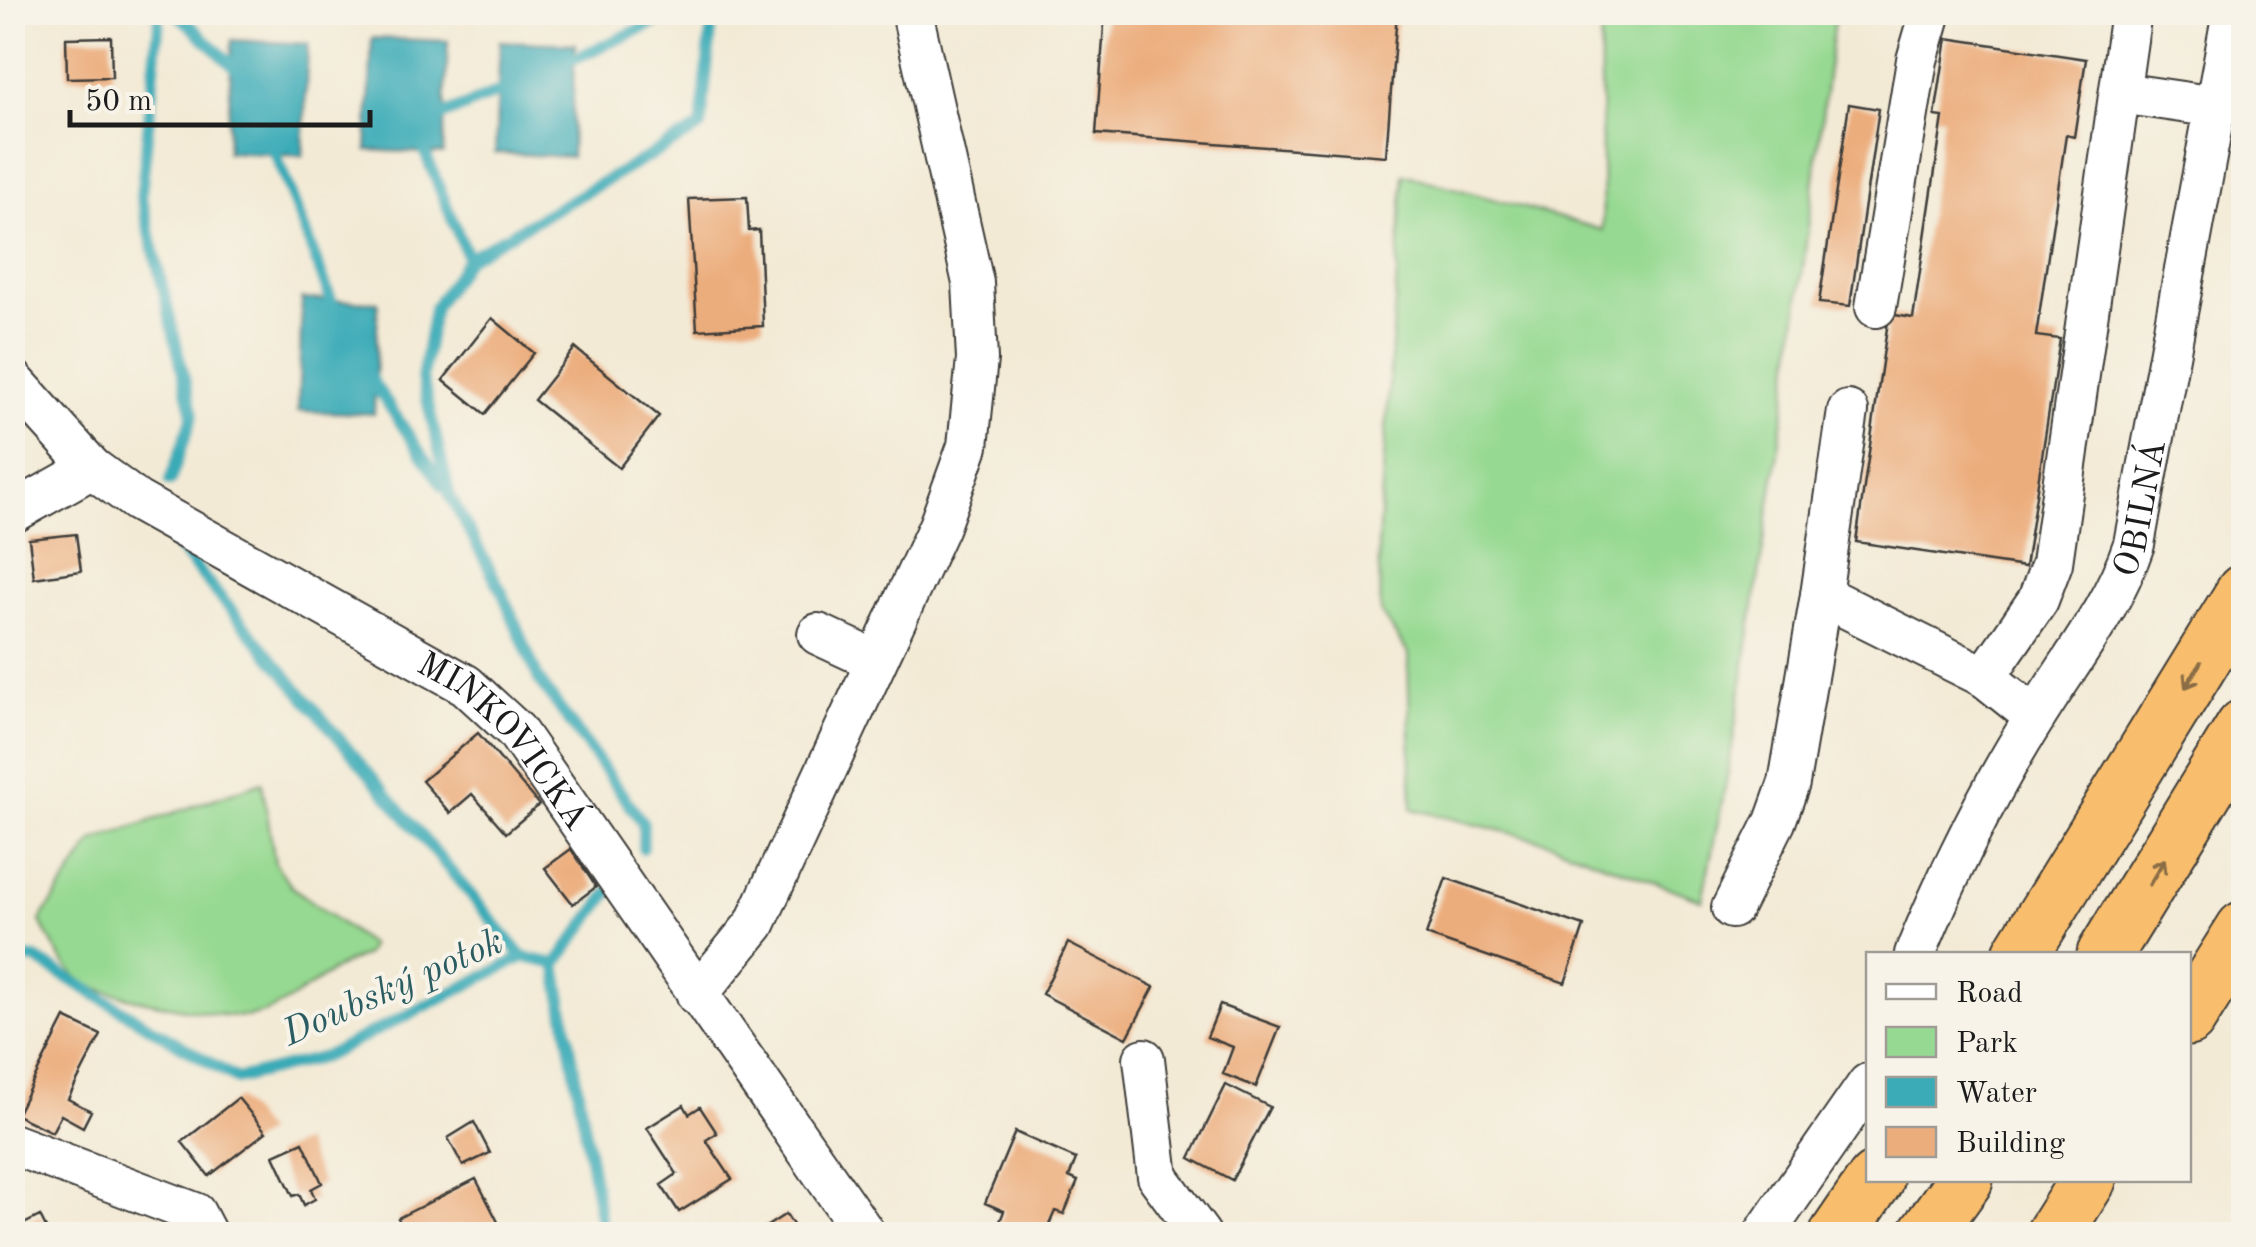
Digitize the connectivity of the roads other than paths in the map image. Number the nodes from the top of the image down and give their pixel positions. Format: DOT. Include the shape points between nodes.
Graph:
graph roads {
  1 [pos="912,12"];
  2 [pos="1931,12"];
  3 [pos="2131,12"];
  4 [pos="2233,12"];
  5 [pos="2120,94"];
  6 [pos="2216,107"];
  7 [pos="1876,307"];
  8 [pos="12,379"];
  9 [pos="1848,411"];
  10 [pos="92,468"];
  11 [pos="12,513"];
  12 [pos="2244,592"];
  13 [pos="1821,595"];
  14 [pos="818,634"];
  15 [pos="876,661"];
  16 [pos="1984,677"];
  17 [pos="2035,717"];
  18 [pos="2244,727"];
  19 [pos="1732,908"];
  20 [pos="2244,929"];
  21 [pos="1916,952"];
  22 [pos="2022,952"];
  23 [pos="2106,952"];
  24 [pos="698,995"];
  25 [pos="2191,1013"];
  26 [pos="1144,1059"];
  27 [pos="1866,1087"];
  28 [pos="12,1144"];
  29 [pos="1875,1182"];
  30 [pos="1964,1182"];
  31 [pos="2087,1182"];
  32 [pos="206,1234"];
  33 [pos="866,1234"];
  34 [pos="1200,1234"];
  35 [pos="1764,1234"];
  36 [pos="1838,1234"];
  37 [pos="1926,1234"];
  38 [pos="2054,1234"];
  1 -- 15 [label="street" via="973,283 976,359 968,446"];
  2 -- 7 [label="street" via="1916,60"];
  3 -- 5 [label="street"];
  4 -- 6 [label="street, OBILNÁ"];
  5 -- 6 [label="street"];
  5 -- 16 [label="street" via="2052,563 2038,600"];
  6 -- 17 [label="street, OBILNÁ" via="2134,544 2110,606"];
  8 -- 10 [label="street, MINKOVICKÁ"];
  9 -- 13 [label="street"];
  10 -- 11 [label="street"];
  10 -- 24 [label="street, MINKOVICKÁ" via="168,520 466,684 492,705"];
  12 -- 22 [label="highway, one-way"];
  13 -- 16 [label="street"];
  13 -- 19 [label="street" via="1789,784"];
  14 -- 15 [label="street"];
  15 -- 24 [label="street" via="755,924"];
  16 -- 17 [label="street"];
  17 -- 21 [label="street, OBILNÁ" via="1952,868"];
  23 -- 18 [label="highway, one-way"];
  20 -- 25 [label="highway"];
  24 -- 33 [label="street, MINKOVICKÁ"];
  26 -- 34 [label="street" via="1158,1177"];
  27 -- 35 [label="street"];
  28 -- 32 [label="street" via="195,1213"];
  29 -- 36 [label="highway"];
  30 -- 37 [label="highway"];
  31 -- 38 [label="highway"];
}
